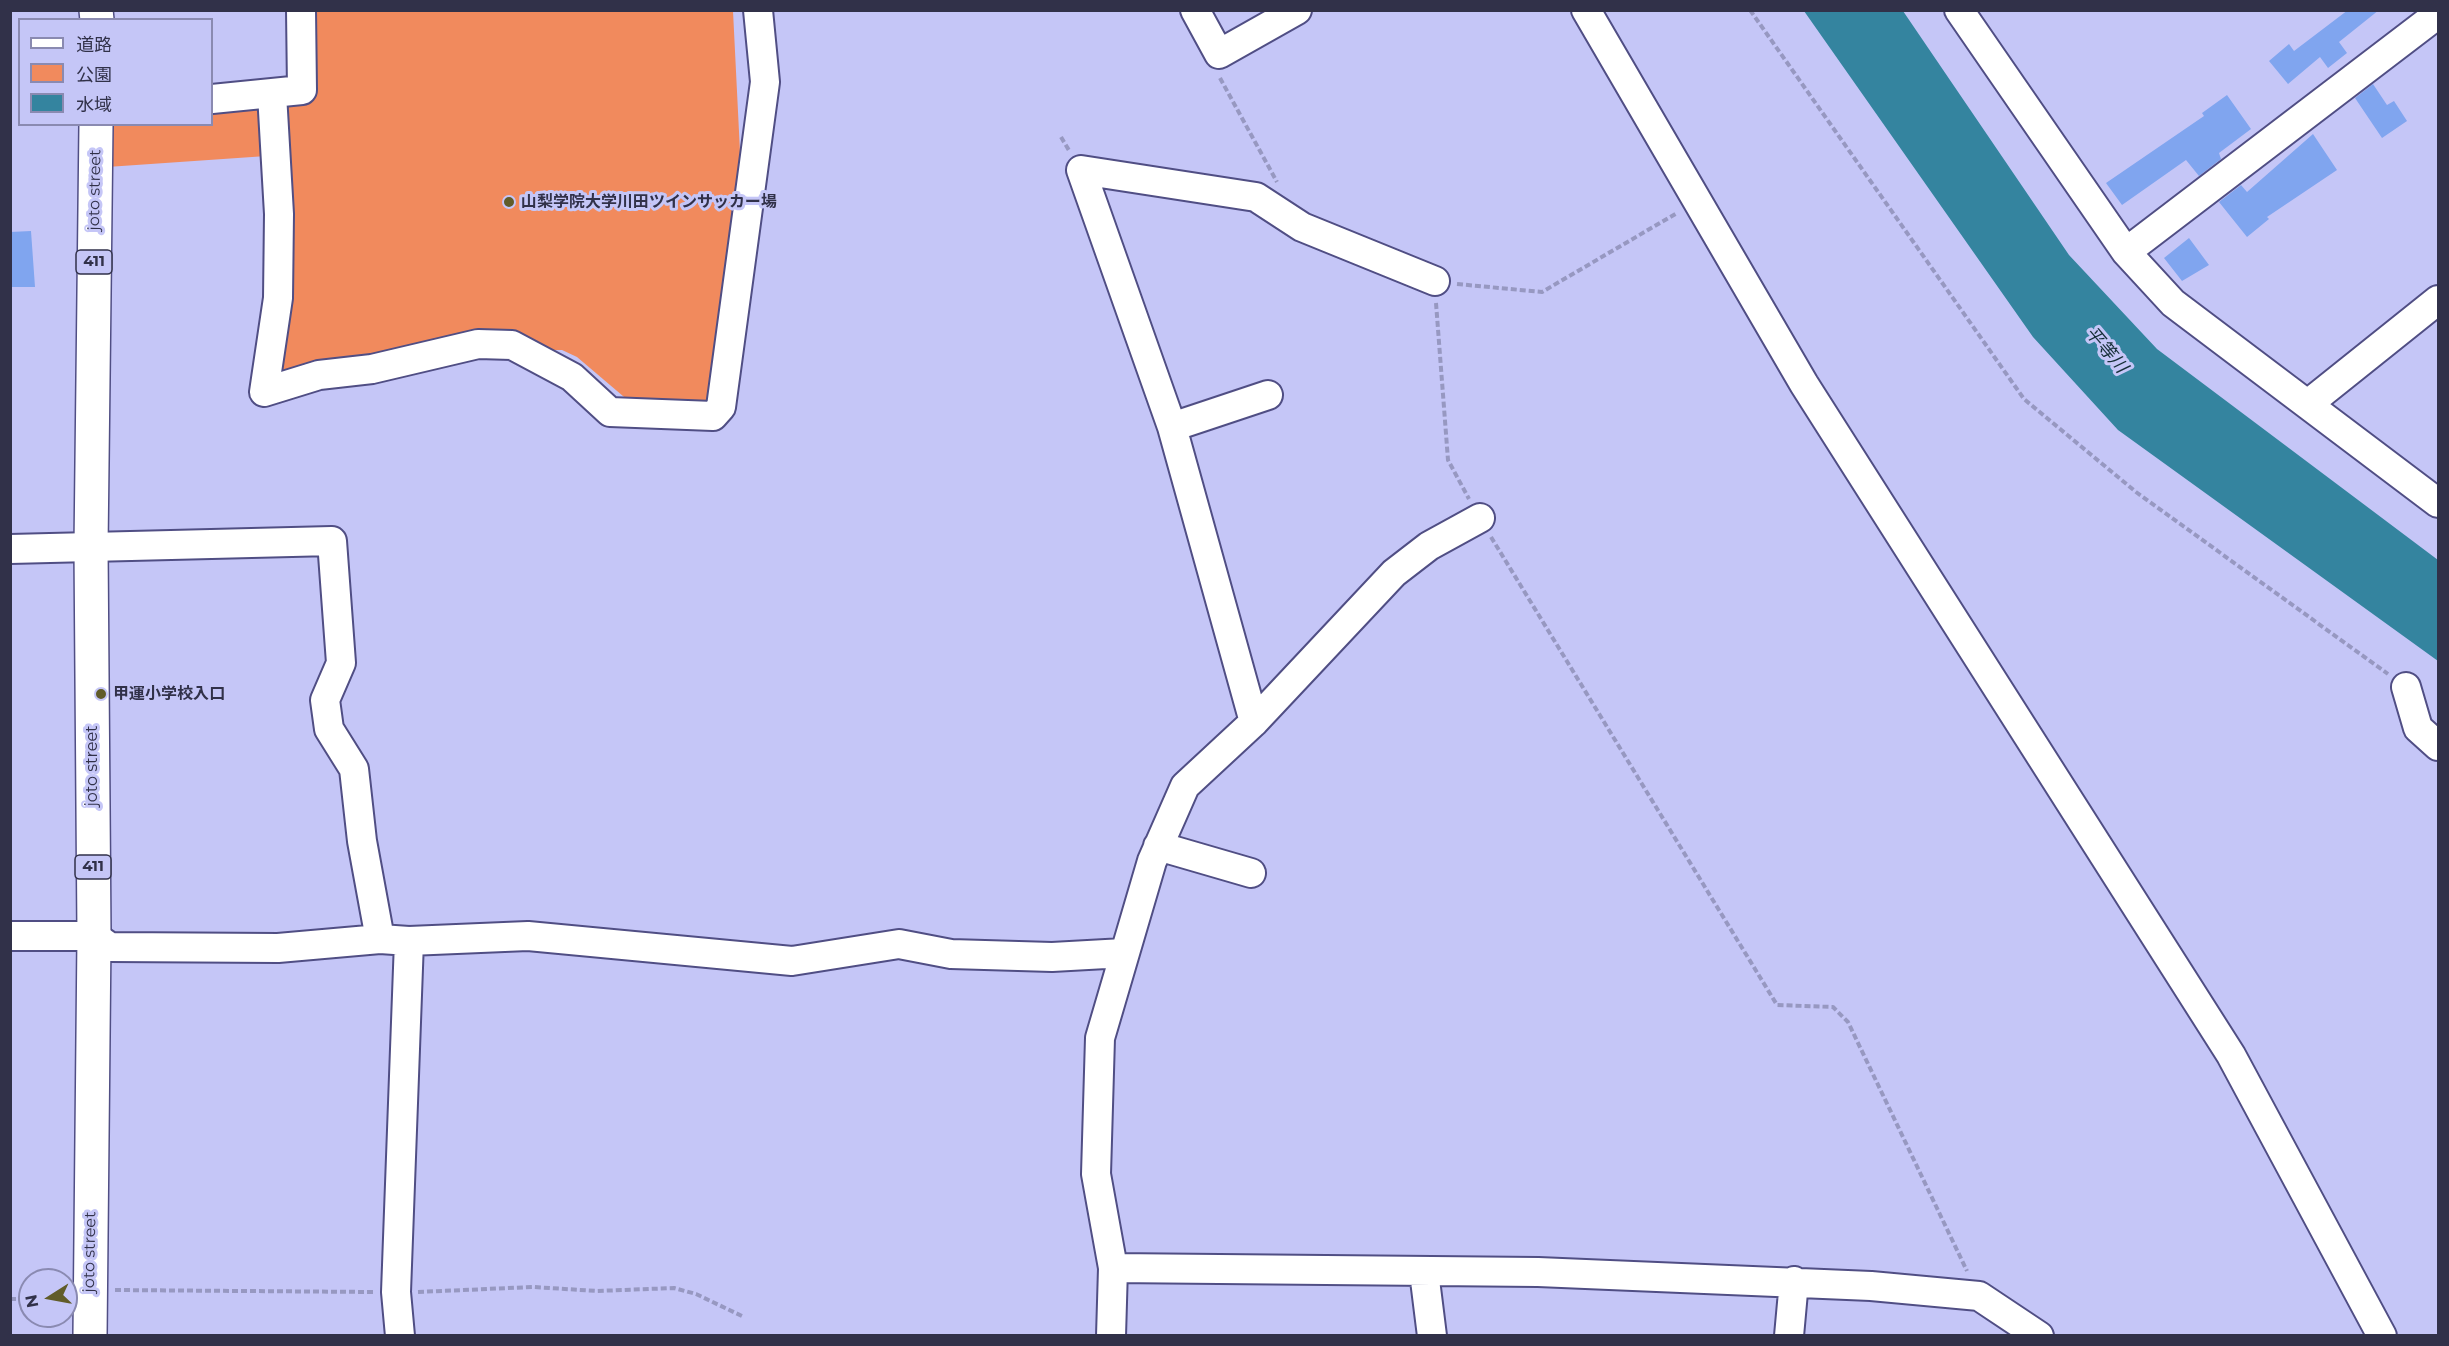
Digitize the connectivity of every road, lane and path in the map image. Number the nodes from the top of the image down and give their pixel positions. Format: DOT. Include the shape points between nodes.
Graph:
graph roads {
  1 [pos="301,10"];
  2 [pos="758,10"];
  3 [pos="1195,10"];
  4 [pos="1297,10"];
  5 [pos="1586,10"];
  6 [pos="1750,10"];
  7 [pos="1959,10"];
  8 [pos="2439,14"];
  9 [pos="1219,54"];
  10 [pos="272,94"];
  11 [pos="213,99"];
  12 [pos="96,126"];
  13 [pos="1280,186"];
  14 [pos="1697,201"];
  15 [pos="2126,252"];
  16 [pos="1435,281"];
  17 [pos="2439,300"];
  18 [pos="1268,395"];
  19 [pos="2308,404"];
  20 [pos="1173,427"];
  21 [pos="2439,503"];
  22 [pos="1480,518"];
  23 [pos="91,547"];
  24 [pos="10,549"];
  25 [pos="2406,687"];
  26 [pos="1254,722"];
  27 [pos="2439,746"];
  28 [pos="1158,846"];
  29 [pos="1251,873"];
  30 [pos="10,936"];
  31 [pos="93,936"];
  32 [pos="380,939"];
  33 [pos="409,941"];
  34 [pos="1124,953"];
  35 [pos="1113,1268"];
  36 [pos="1424,1272"];
  37 [pos="1794,1281"];
  38 [pos="90,1290"];
  39 [pos="396,1292"];
  40 [pos="1979,1296"];
  41 [pos="744,1317"];
  42 [pos="90,1335"];
  43 [pos="400,1335"];
  44 [pos="1111,1335"];
  45 [pos="1432,1335"];
  46 [pos="1789,1335"];
  47 [pos="2039,1335"];
  48 [pos="2382,1335"];
  1 -- 10 [label="street" via="302,90"];
  2 -- 10 [label="street" via="765,82 722,407 713,416 610,412 572,377 512,345 478,344 372,369 319,375 264,392 278,288 279,214"];
  3 -- 9 [label="street"];
  4 -- 9 [label="street"];
  5 -- 14 [label="street"];
  6 -- 25 [label="path" via="2024,399 2136,492"];
  7 -- 15 [label="street"];
  8 -- 15 [label="street"];
  9 -- 13 [label="path" via="1219,75"];
  10 -- 11 [label="street"];
  12 -- 23 [label="highway, joto street / 411"];
  14 -- 16 [label="path" via="1542,292"];
  14 -- 48 [label="street" via="1804,384 2231,1055"];
  15 -- 19 [label="street" via="2173,303"];
  16 -- 20 [label="street" via="1302,227 1256,197 1080,170"];
  16 -- 22 [label="path" via="1448,460"];
  17 -- 19 [label="street"];
  18 -- 20 [label="street"];
  19 -- 21 [label="street"];
  20 -- 26 [label="street"];
  22 -- 26 [label="street" via="1429,546 1394,573"];
  22 -- 40 [label="path" via="1777,1005 1833,1007 1848,1022"];
  23 -- 24 [label="street"];
  23 -- 31 [label="highway, joto street / 411"];
  23 -- 32 [label="street" via="332,542 340,663 325,700 329,729 354,769"];
  25 -- 27 [label="street" via="2418,728"];
  26 -- 28 [label="street" via="1185,786"];
  28 -- 29 [label="street"];
  28 -- 34 [label="street"];
  30 -- 31 [label="street"];
  31 -- 32 [label="street" via="110,947 278,948"];
  31 -- 38 [label="highway, joto street / 411"];
  32 -- 33 [label="street"];
  33 -- 34 [label="street" via="528,936 792,961 899,944 951,954 1052,957"];
  33 -- 39 [label="street"];
  34 -- 35 [label="street" via="1100,1038 1096,1174"];
  35 -- 36 [label="street"];
  35 -- 44 [label="street"];
  36 -- 37 [label="street"];
  36 -- 45 [label="street"];
  37 -- 40 [label="street"];
  37 -- 46 [label="street"];
  38 -- 39 [label="path"];
  38 -- 42 [label="highway, joto street / 411"];
  39 -- 41 [label="path" via="532,1287 597,1291 674,1288"];
  39 -- 43 [label="street"];
  40 -- 47 [label="street"];
}
